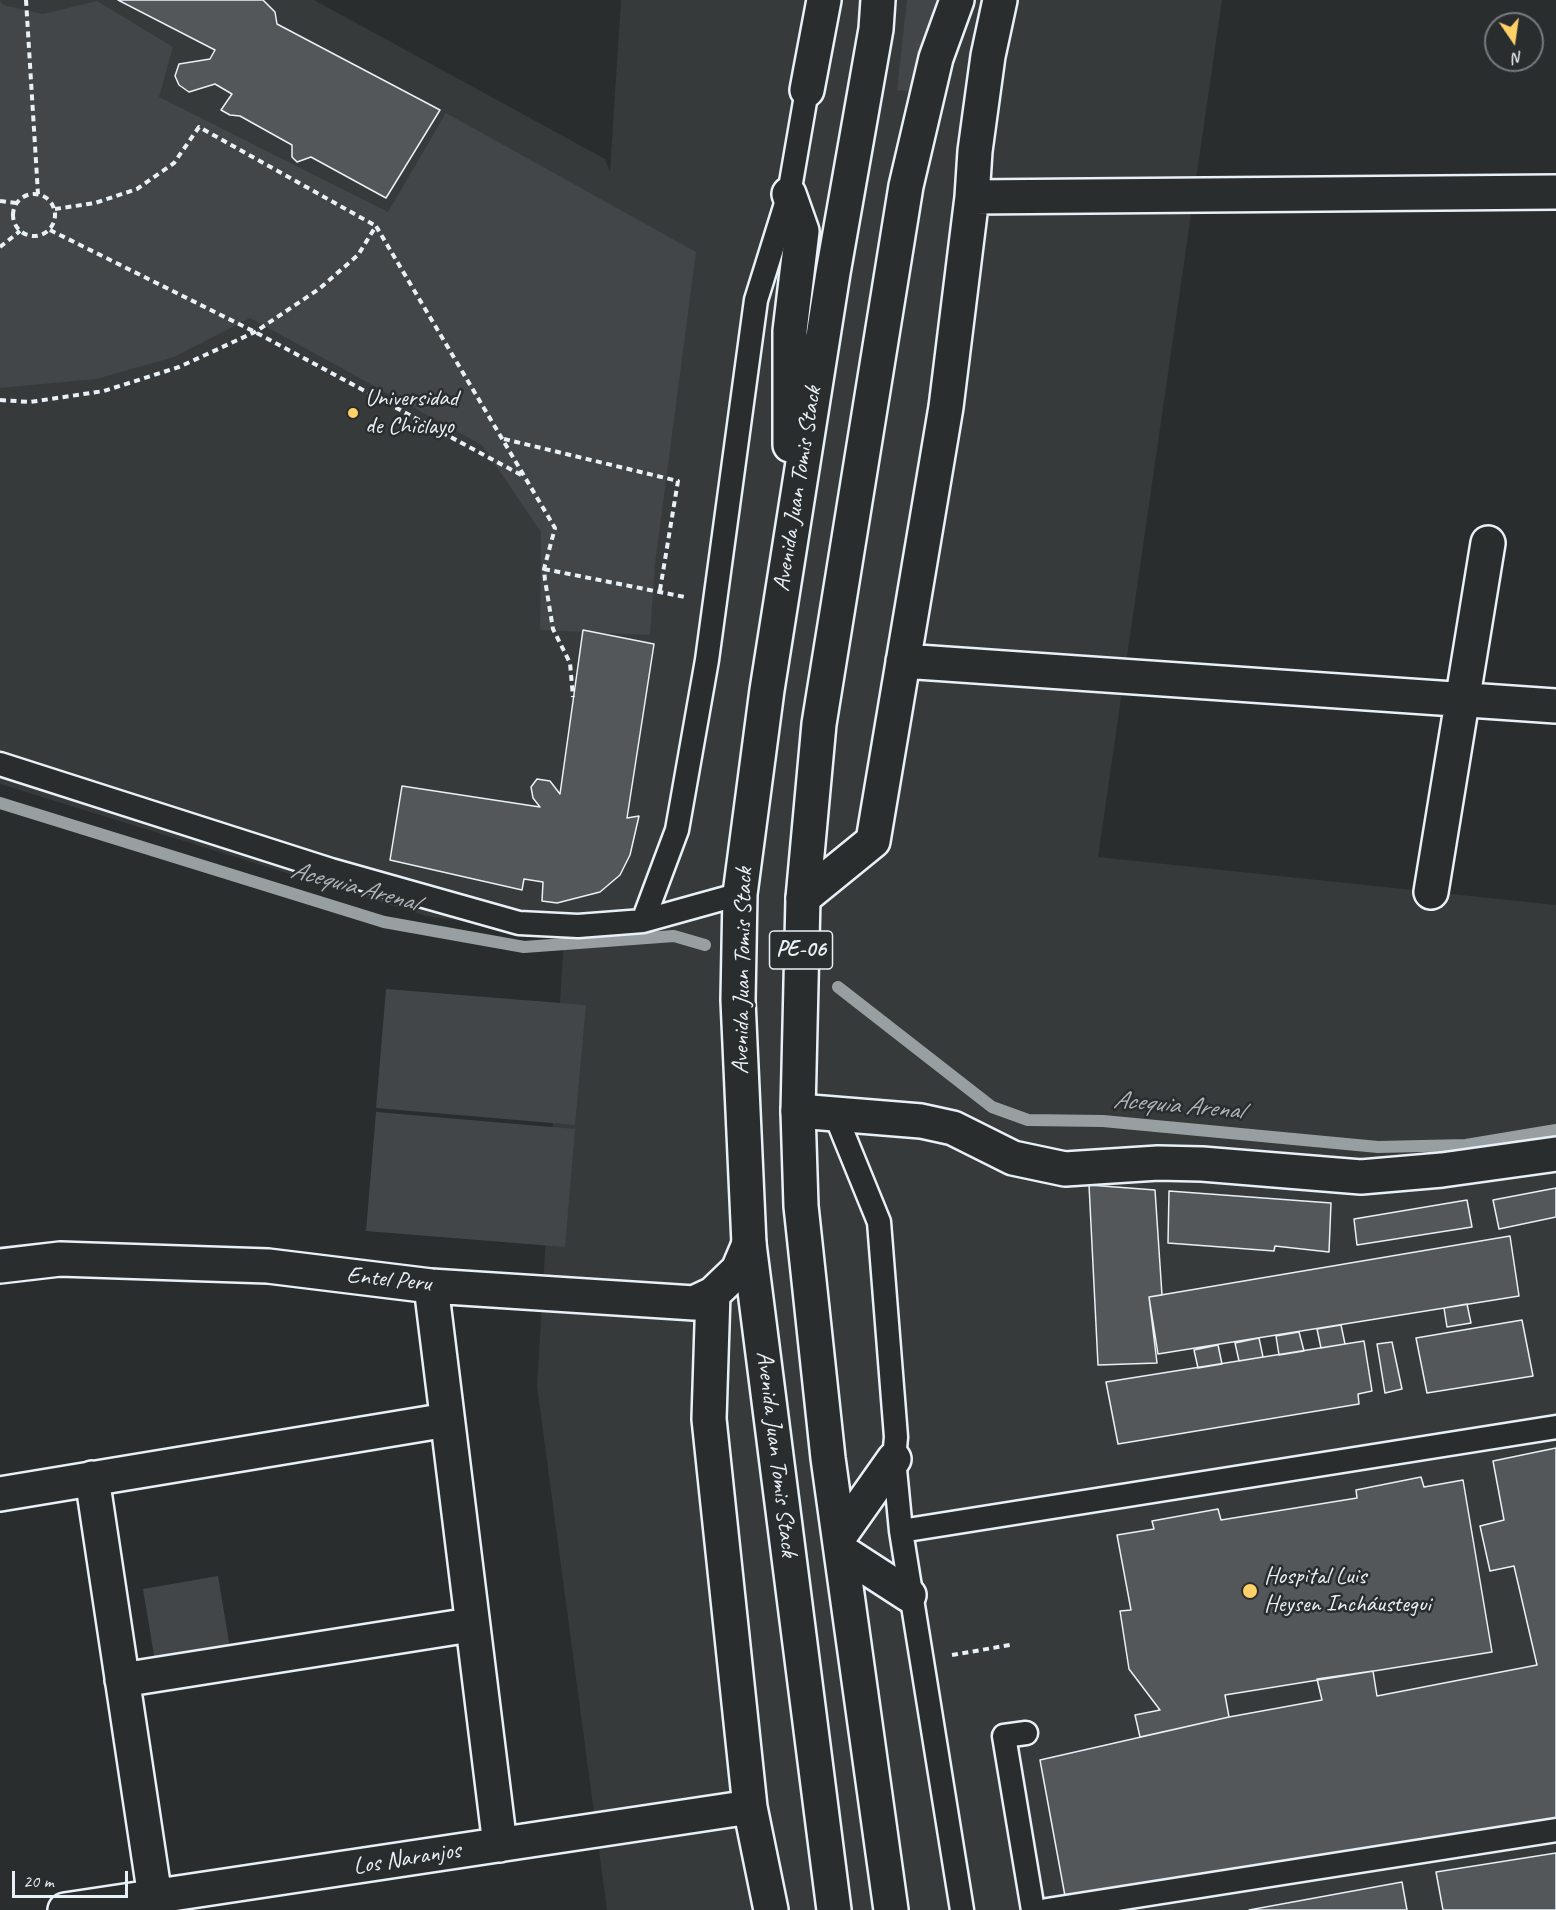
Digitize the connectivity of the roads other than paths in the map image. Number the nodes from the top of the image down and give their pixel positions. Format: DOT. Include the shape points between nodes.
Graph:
graph roads {
  1 [pos="824,0"];
  2 [pos="878,0"];
  3 [pos="957,0"];
  4 [pos="1000,0"];
  5 [pos="807,90"];
  6 [pos="1556,192"];
  7 [pos="789,195"];
  8 [pos="972,197"];
  9 [pos="793,525"];
  10 [pos="1488,543"];
  11 [pos="903,661"];
  12 [pos="1465,699"];
  13 [pos="1556,706"];
  14 [pos="0,764"];
  15 [pos="1431,892"];
  16 [pos="740,894"];
  17 [pos="803,898"];
  18 [pos="643,921"];
  19 [pos="798,1111"];
  20 [pos="835,1114"];
  21 [pos="1556,1154"];
  22 [pos="749,1244"];
  23 [pos="0,1266"];
  24 [pos="430,1286"];
  25 [pos="713,1294"];
  26 [pos="447,1420"];
  27 [pos="1556,1427"];
  28 [pos="894,1459"];
  29 [pos="92,1478"];
  30 [pos="0,1494"];
  31 [pos="901,1531"];
  32 [pos="840,1544"];
  33 [pos="909,1595"];
  34 [pos="470,1625"];
  35 [pos="122,1680"];
  36 [pos="1026,1732"];
  37 [pos="750,1807"];
  38 [pos="1556,1830"];
  39 [pos="500,1845"];
  40 [pos="155,1897"];
  41 [pos="65,1910"];
  42 [pos="771,1910"];
  43 [pos="834,1910"];
  44 [pos="891,1910"];
  45 [pos="962,1910"];
  46 [pos="1033,1910"];
  47 [pos="1047,1910"];
  1 -- 5 [label="street"];
  2 -- 9 [label="street, Avenida Juan Tomis Stack / PE-06"];
  3 -- 17 [label="street, PE-06" via="936,58 906,186 819,724"];
  4 -- 8 [label="street" via="988,56"];
  5 -- 7 [label="lane"];
  6 -- 8 [label="street"];
  7 -- 9 [label="street" via="802,231 790,331"];
  7 -- 18 [label="lane" via="756,300 714,604 677,830"];
  8 -- 11 [label="street" via="946,407"];
  9 -- 16 [label="street, Avenida Juan Tomis Stack / PE-06"];
  10 -- 12 [label="street"];
  11 -- 12 [label="street"];
  11 -- 17 [label="street" via="873,841"];
  12 -- 13 [label="street"];
  12 -- 15 [label="street"];
  14 -- 18 [label="lane" via="331,870 519,923 578,926"];
  16 -- 18 [label="lane"];
  16 -- 22 [label="street, Avenida Juan Tomis Stack / PE-06" via="738,1000"];
  17 -- 19 [label="street, PE-06"];
  19 -- 20 [label="street"];
  19 -- 32 [label="street, PE-06" via="801,1206"];
  20 -- 21 [label="street" via="921,1121 953,1128 1013,1158 1065,1169 1202,1164 1360,1177"];
  20 -- 28 [label="lane" via="879,1222 897,1437"];
  22 -- 25 [label="street, Entel Peru" via="738,1270"];
  22 -- 43 [label="street, Avenida Juan Tomis Stack / PE-06"];
  23 -- 24 [label="street, Entel Peru" via="60,1259 268,1266"];
  24 -- 25 [label="street, Entel Peru" via="694,1304"];
  24 -- 26 [label="street"];
  25 -- 37 [label="street" via="709,1419"];
  26 -- 29 [label="street"];
  26 -- 34 [label="street"];
  27 -- 31 [label="lane"];
  28 -- 31 [label="lane"];
  28 -- 32 [label="street"];
  29 -- 30 [label="street"];
  29 -- 35 [label="street"];
  31 -- 33 [label="lane"];
  32 -- 33 [label="street"];
  32 -- 44 [label="street, PE-06"];
  33 -- 45 [label="lane"];
  34 -- 35 [label="street"];
  34 -- 39 [label="street"];
  35 -- 40 [label="street"];
  36 -- 46 [label="lane" via="1004,1736"];
  37 -- 39 [label="street, Los Naranjos"];
  37 -- 42 [label="street"];
  38 -- 47 [label="lane"];
  39 -- 40 [label="street, Los Naranjos"];
  40 -- 41 [label="street, Los Naranjos"];
}
